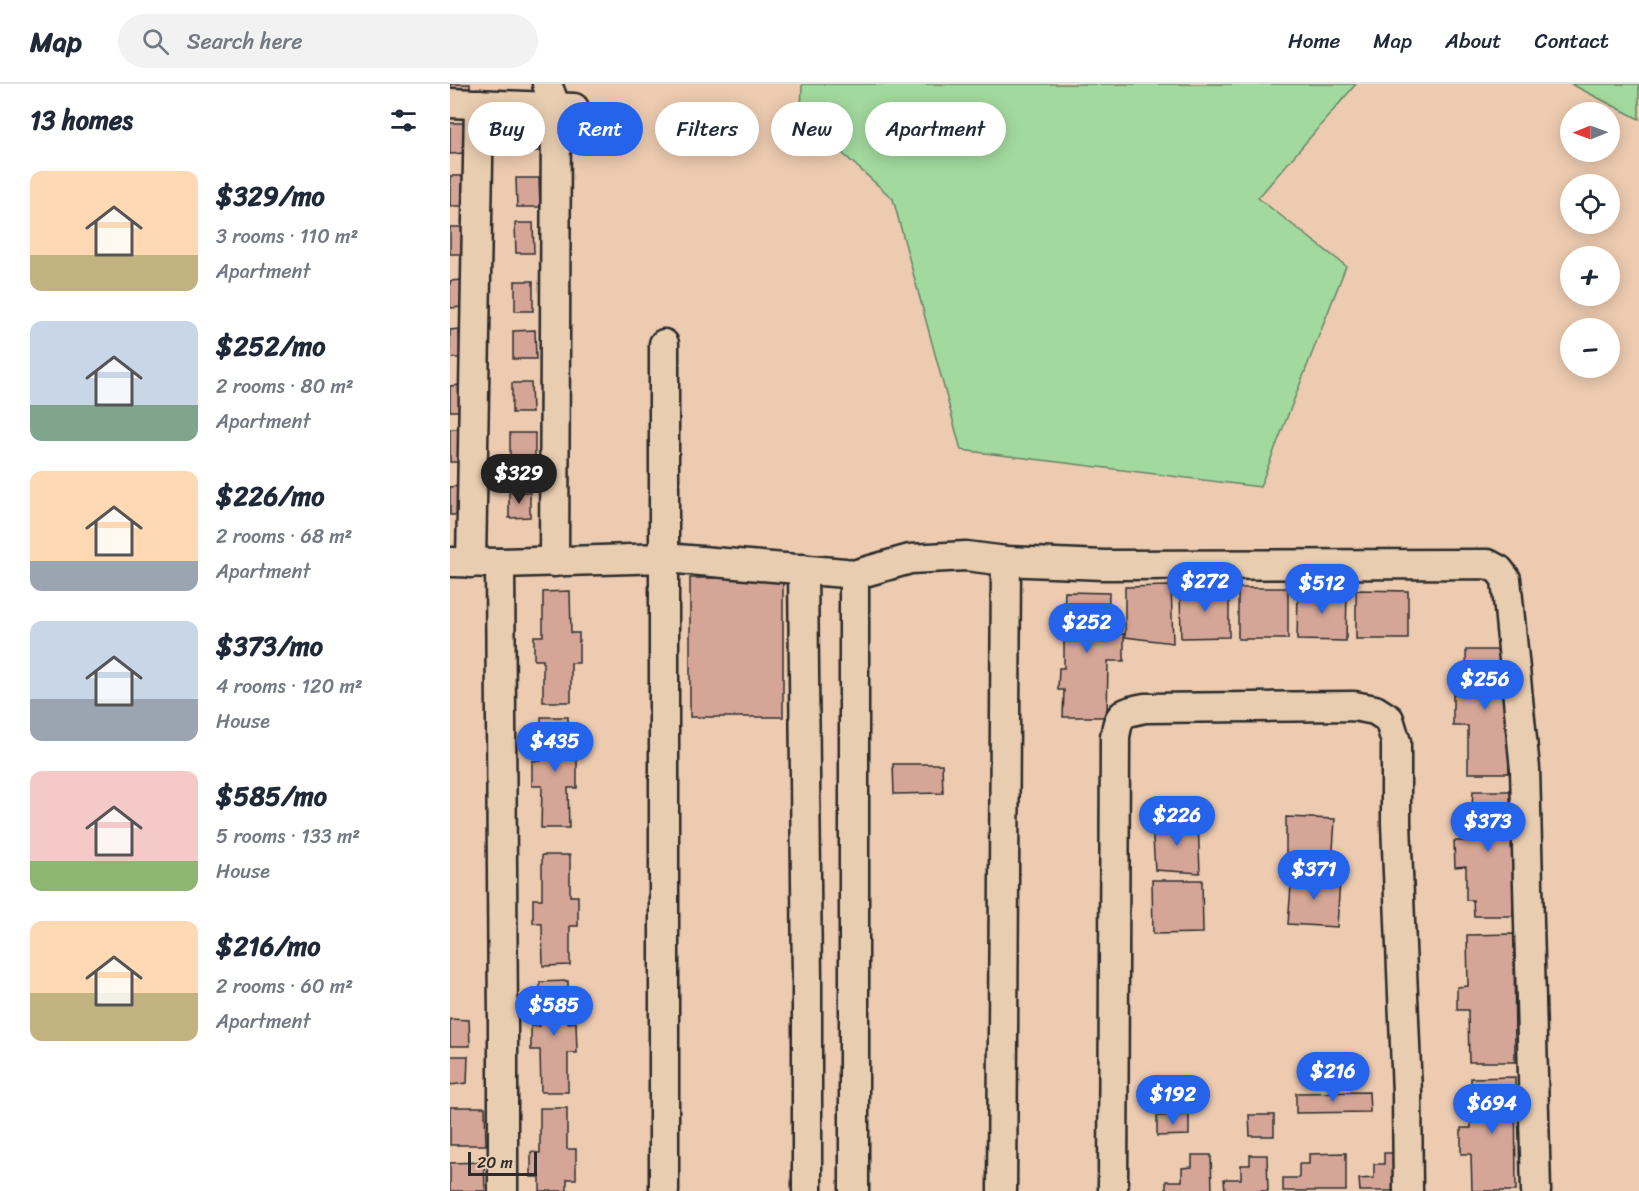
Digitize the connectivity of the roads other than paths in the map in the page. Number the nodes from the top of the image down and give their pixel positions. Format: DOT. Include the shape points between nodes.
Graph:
graph roads {
  1 [pos="559,100"];
  2 [pos="519,102"];
  3 [pos="450,103"];
  4 [pos="468,104"];
  5 [pos="477,156"];
  6 [pos="664,344"];
  7 [pos="665,558"];
  8 [pos="1006,561"];
  9 [pos="461,562"];
  10 [pos="554,562"];
  11 [pos="500,563"];
  12 [pos="802,569"];
  13 [pos="850,576"];
  14 [pos="853,979"];
  15 [pos="807,982"];
  16 [pos="503,1191"];
  17 [pos="664,1191"];
  18 [pos="807,1191"];
  19 [pos="854,1191"];
  20 [pos="1002,1191"];
  21 [pos="1113,1191"];
  22 [pos="1408,1191"];
  23 [pos="1536,1191"];
  1 -- 2 [label="street"];
  1 -- 10 [label="street"];
  3 -- 4 [label="street"];
  5 -- 9 [label="street"];
  6 -- 7 [label="street"];
  7 -- 10 [label="street"];
  7 -- 12 [label="street"];
  7 -- 17 [label="street"];
  8 -- 13 [label="street" via="966,556 910,559"];
  8 -- 20 [label="street"];
  8 -- 23 [label="street" via="1103,565 1488,564 1499,570 1506,579 1510,608 1525,769"];
  9 -- 11 [label="street"];
  10 -- 11 [label="street"];
  11 -- 16 [label="street"];
  12 -- 13 [label="street"];
  12 -- 15 [label="street"];
  13 -- 14 [label="street" via="854,588"];
  14 -- 15 [label="street"];
  14 -- 19 [label="street"];
  15 -- 18 [label="street"];
  21 -- 22 [label="street" via="1118,720 1126,712 1145,708 1354,706 1375,710 1389,719 1396,742"];
}
